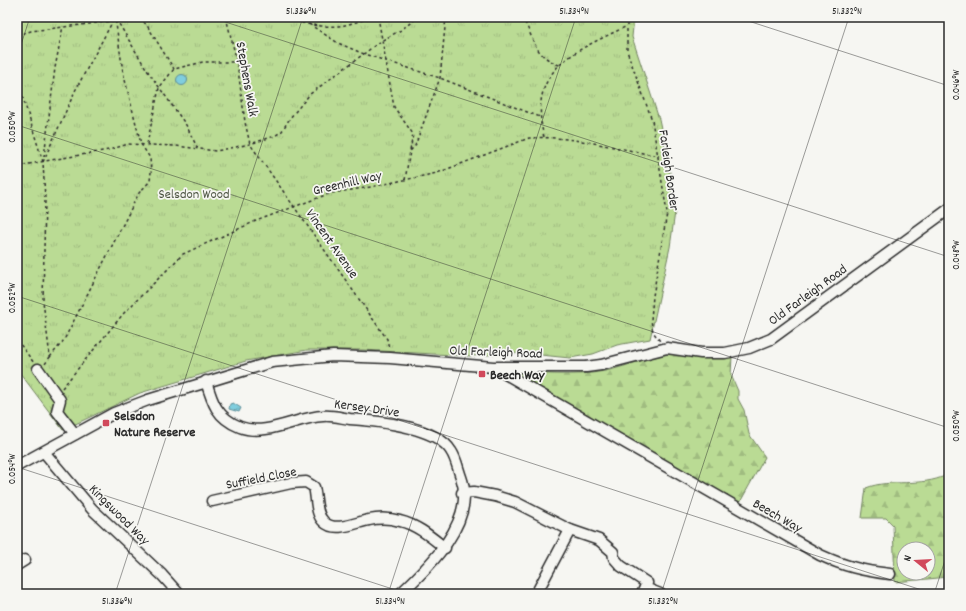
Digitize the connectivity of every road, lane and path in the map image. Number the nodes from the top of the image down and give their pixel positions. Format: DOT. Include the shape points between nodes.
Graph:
graph roads {
  1 [pos="115,17"];
  2 [pos="140,17"];
  3 [pos="226,17"];
  4 [pos="291,17"];
  5 [pos="372,17"];
  6 [pos="378,17"];
  7 [pos="418,17"];
  8 [pos="446,17"];
  9 [pos="522,17"];
  10 [pos="627,17"];
  11 [pos="113,21"];
  12 [pos="309,24"];
  13 [pos="63,26"];
  14 [pos="626,27"];
  15 [pos="17,35"];
  16 [pos="381,41"];
  17 [pos="364,54"];
  18 [pos="386,61"];
  19 [pos="237,62"];
  20 [pos="560,65"];
  21 [pos="174,69"];
  22 [pos="440,78"];
  23 [pos="17,79"];
  24 [pos="160,88"];
  25 [pos="540,117"];
  26 [pos="544,137"];
  27 [pos="141,144"];
  28 [pos="148,144"];
  29 [pos="250,144"];
  30 [pos="198,148"];
  31 [pos="410,151"];
  32 [pos="659,156"];
  33 [pos="44,160"];
  34 [pos="43,162"];
  35 [pos="17,166"];
  36 [pos="405,180"];
  37 [pos="295,206"];
  38 [pos="949,208"];
  39 [pos="17,340"];
  40 [pos="667,348"];
  41 [pos="50,357"];
  42 [pos="390,358"];
  43 [pos="494,367"];
  44 [pos="38,369"];
  45 [pos="206,381"];
  46 [pos="55,395"];
  47 [pos="75,434"];
  48 [pos="44,452"];
  49 [pos="17,466"];
  50 [pos="462,492"];
  51 [pos="212,501"];
  52 [pos="570,530"];
  53 [pos="445,548"];
  54 [pos="890,574"];
  55 [pos="643,591"];
  56 [pos="179,594"];
  57 [pos="400,594"];
  58 [pos="536,594"];
  59 [pos="660,594"];
  1 -- 11 [label="path"];
  1 -- 24 [label="path"];
  1 -- 27 [label="path" via="123,72"];
  2 -- 21 [label="path"];
  3 -- 19 [label="path, Stephens Walk"];
  4 -- 12 [label="path" via="295,21"];
  5 -- 12 [label="path" via="343,26"];
  6 -- 16 [label="path"];
  7 -- 16 [label="path"];
  8 -- 22 [label="path"];
  9 -- 20 [label="path" via="539,53 548,61"];
  10 -- 14 [label="path, Farleigh Border"];
  11 -- 13 [label="path"];
  11 -- 33 [label="path" via="75,91"];
  12 -- 17 [label="path" via="338,43"];
  13 -- 15 [label="path"];
  13 -- 33 [label="path" via="55,68"];
  14 -- 20 [label="path" via="576,51"];
  14 -- 32 [label="path, Farleigh Border" via="627,51 652,120"];
  16 -- 17 [label="path"];
  16 -- 18 [label="path"];
  17 -- 18 [label="path"];
  17 -- 29 [label="path" via="310,94 282,131"];
  18 -- 22 [label="path"];
  18 -- 31 [label="path" via="394,107 413,134"];
  19 -- 21 [label="path" via="204,62"];
  19 -- 29 [label="path, Stephens Walk"];
  20 -- 25 [label="path" via="551,72 543,89"];
  21 -- 24 [label="path"];
  22 -- 25 [label="path"];
  22 -- 31 [label="path" via="415,146"];
  23 -- 34 [label="path"];
  24 -- 28 [label="path"];
  24 -- 30 [label="path" via="186,125"];
  25 -- 26 [label="path"];
  26 -- 32 [label="path, Greenhill Way"];
  26 -- 36 [label="path, Greenhill Way" via="529,138 438,173"];
  27 -- 28 [label="path"];
  27 -- 34 [label="path" via="128,144"];
  27 -- 41 [label="path" via="150,158 150,181 139,193 64,340"];
  28 -- 30 [label="path"];
  29 -- 30 [label="path" via="216,151"];
  29 -- 37 [label="path, Vincent Avenue"];
  31 -- 36 [label="path"];
  32 -- 40 [label="path, Farleigh Border" via="667,213 651,320 653,332"];
  33 -- 34 [label="path"];
  34 -- 35 [label="path"];
  34 -- 41 [label="path" via="43,300"];
  36 -- 37 [label="path, Greenhill Way" via="331,193"];
  37 -- 42 [label="path, Vincent Avenue" via="387,339"];
  37 -- 46 [label="path, Greenhill Way" via="183,254 124,313"];
  38 -- 40 [label="street, Old Farleigh Road" via="771,339 749,348 724,353 701,353"];
  39 -- 44 [label="path"];
  40 -- 43 [label="street, Old Farleigh Road" via="586,367"];
  41 -- 44 [label="path"];
  42 -- 43 [label="street, Old Farleigh Road"];
  42 -- 45 [label="street, Old Farleigh Road" via="333,356 272,362"];
  43 -- 54 [label="street, Beech Way" via="820,555 864,572"];
  44 -- 46 [label="street"];
  45 -- 47 [label="street, Old Farleigh Road" via="114,413"];
  45 -- 50 [label="street, Kersey Drive" via="212,403 224,418 241,428 264,429 323,416 396,423 435,437 451,451 462,482"];
  46 -- 47 [label="street" via="60,400 57,411"];
  47 -- 48 [label="street, Old Farleigh Road"];
  48 -- 49 [label="street, Old Farleigh Road"];
  48 -- 56 [label="street, Kingswood Way" via="92,509"];
  50 -- 52 [label="street" via="488,494 515,502"];
  50 -- 53 [label="street, Kersey Drive" via="464,505"];
  51 -- 53 [label="street, Suffield Close" via="306,482 314,487 318,513 328,524 338,526 374,519 399,520 422,530"];
  52 -- 55 [label="street" via="599,540 613,552 614,558 621,566 647,583"];
  52 -- 58 [label="street"];
  53 -- 57 [label="street, Kersey Drive"];
  55 -- 59 [label="street"];
}
